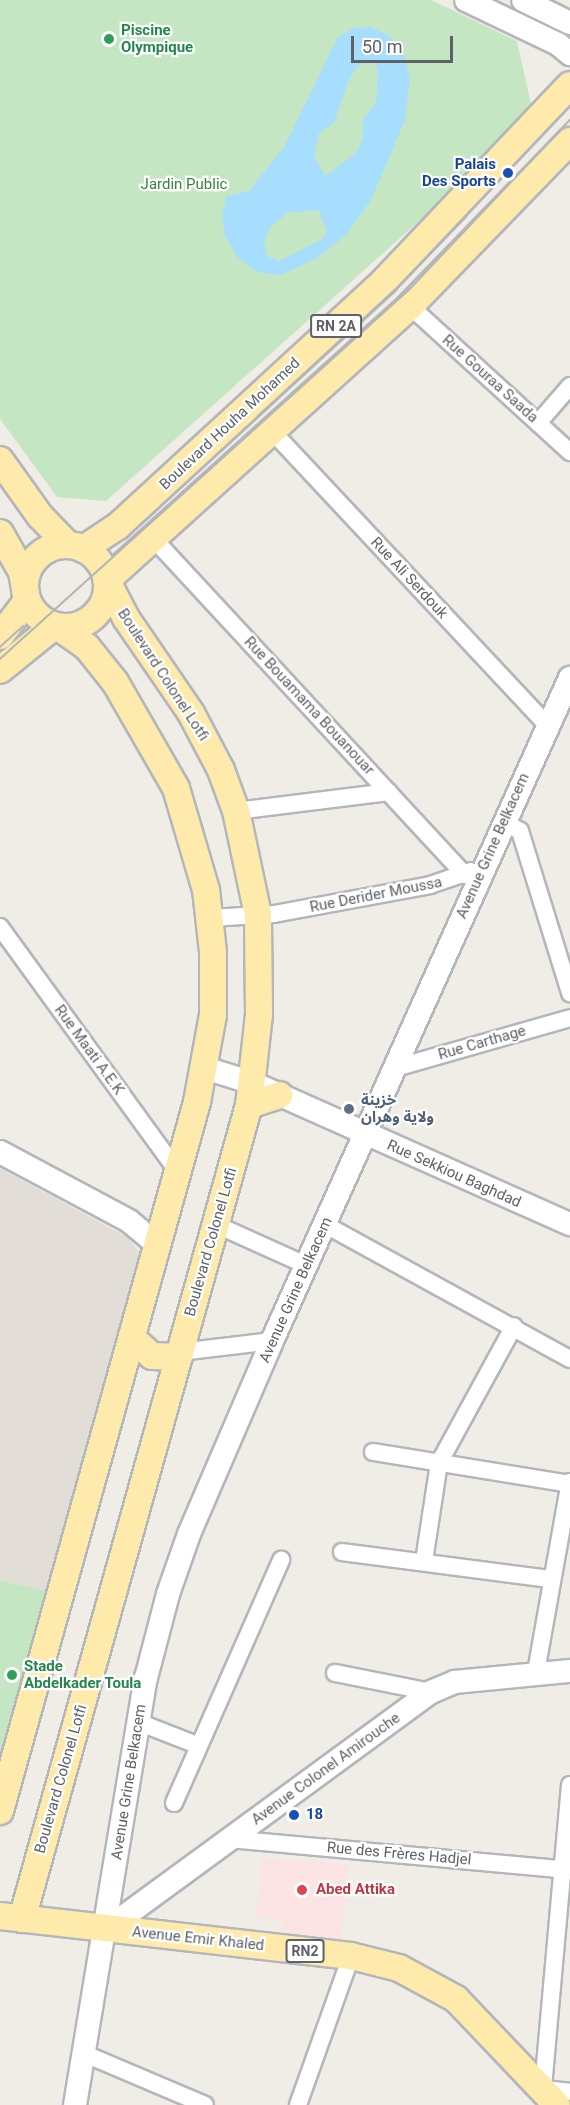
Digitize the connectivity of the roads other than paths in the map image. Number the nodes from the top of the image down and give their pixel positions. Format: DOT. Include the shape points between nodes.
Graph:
graph roads {
  1 [pos="466,0"];
  2 [pos="523,0"];
  3 [pos="570,23"];
  4 [pos="570,54"];
  5 [pos="570,85"];
  6 [pos="570,141"];
  7 [pos="410,306"];
  8 [pos="570,386"];
  9 [pos="538,423"];
  10 [pos="271,430"];
  11 [pos="570,452"];
  12 [pos="0,460"];
  13 [pos="0,533"];
  14 [pos="152,537"];
  15 [pos="75,547"];
  16 [pos="107,580"];
  17 [pos="27,596"];
  18 [pos="55,627"];
  19 [pos="0,636"];
  20 [pos="0,670"];
  21 [pos="570,678"];
  22 [pos="547,725"];
  23 [pos="389,792"];
  24 [pos="236,811"];
  25 [pos="504,822"];
  26 [pos="487,857"];
  27 [pos="465,875"];
  28 [pos="444,882"];
  29 [pos="464,911"];
  30 [pos="258,915"];
  31 [pos="211,918"];
  32 [pos="0,927"];
  33 [pos="570,993"];
  34 [pos="570,1018"];
  35 [pos="206,1068"];
  36 [pos="394,1068"];
  37 [pos="251,1094"];
  38 [pos="279,1095"];
  39 [pos="364,1134"];
  40 [pos="0,1152"];
  41 [pos="178,1172"];
  42 [pos="570,1224"];
  43 [pos="217,1225"];
  44 [pos="326,1225"];
  45 [pos="161,1235"];
  46 [pos="306,1265"];
  47 [pos="514,1326"];
  48 [pos="133,1339"];
  49 [pos="272,1341"];
  50 [pos="179,1354"];
  51 [pos="570,1359"];
  52 [pos="124,1369"];
  53 [pos="171,1384"];
  54 [pos="373,1452"];
  55 [pos="439,1463"];
  56 [pos="570,1483"];
  57 [pos="342,1552"];
  58 [pos="281,1560"];
  59 [pos="424,1561"];
  60 [pos="551,1579"];
  61 [pos="570,1671"];
  62 [pos="536,1672"];
  63 [pos="335,1673"];
  64 [pos="431,1692"];
  65 [pos="138,1722"];
  66 [pos="197,1745"];
  67 [pos="570,1785"];
  68 [pos="174,1803"];
  69 [pos="0,1811"];
  70 [pos="229,1839"];
  71 [pos="566,1870"];
  72 [pos="11,1918"];
  73 [pos="107,1929"];
  74 [pos="351,1956"];
  75 [pos="85,2054"];
  76 [pos="570,2092"];
  77 [pos="550,2097"];
  78 [pos="75,2105"];
  79 [pos="206,2105"];
  80 [pos="298,2105"];
  1 -- 4 [label="main road" via="558,44"];
  2 -- 3 [label="main road"];
  5 -- 15 [label="main road, Boulevard Houha Mohamed / RN 2A" via="384,281 118,526"];
  6 -- 7 [label="main road, Boulevard Houha Mohamed / RN 2A"];
  7 -- 9 [label="street, Rue Gouraa Saada"];
  7 -- 10 [label="main road, Boulevard Houha Mohamed / RN 2A"];
  8 -- 9 [label="street"];
  9 -- 11 [label="street, Rue Gouraa Saada"];
  10 -- 14 [label="main road, Boulevard Houha Mohamed / RN 2A"];
  10 -- 22 [label="street, Rue Ali Serdouk"];
  12 -- 15 [label="main road" via="40,516"];
  13 -- 17 [label="main road" via="22,572"];
  14 -- 16 [label="main road, Boulevard Houha Mohamed / RN 2A"];
  14 -- 23 [label="street, Rue Bouamama Bouanouar"];
  15 -- 16 [label="main road" via="99,561"];
  15 -- 17 [label="main road" via="43,552 32,564 26,580"];
  16 -- 18 [label="main road" via="107,592 98,613 80,625"];
  16 -- 24 [label="main road, Boulevard Colonel Lotfi" via="126,618 191,713 221,770"];
  17 -- 18 [label="main road" via="37,615"];
  17 -- 19 [label="main road" via="21,615"];
  18 -- 20 [label="main road"];
  18 -- 31 [label="main road" via="76,637 105,669 161,760 192,832"];
  21 -- 22 [label="main road, Avenue Grine Belkacem"];
  22 -- 25 [label="main road, Avenue Grine Belkacem"];
  23 -- 24 [label="street"];
  23 -- 27 [label="street, Rue Bouamama Bouanouar"];
  24 -- 30 [label="main road, Boulevard Colonel Lotfi"];
  25 -- 26 [label="main road, Avenue Grine Belkacem"];
  25 -- 33 [label="street" via="520,831"];
  26 -- 27 [label="street, Rue Derider Moussa"];
  26 -- 29 [label="main road, Avenue Grine Belkacem"];
  27 -- 28 [label="street, Rue Derider Moussa"];
  28 -- 29 [label="street" via="461,889"];
  28 -- 30 [label="street, Rue Derider Moussa"];
  29 -- 36 [label="main road, Avenue Grine Belkacem"];
  30 -- 31 [label="street, Rue Derider Moussa"];
  30 -- 37 [label="main road, Boulevard Colonel Lotfi" via="261,984"];
  31 -- 35 [label="main road" via="213,1015"];
  32 -- 41 [label="street, Rue Maati A.E.K"];
  34 -- 36 [label="street, Rue Carthage"];
  35 -- 37 [label="main road"];
  35 -- 41 [label="main road"];
  36 -- 39 [label="main road, Avenue Grine Belkacem"];
  37 -- 38 [label="main road"];
  37 -- 43 [label="main road, Boulevard Colonel Lotfi"];
  38 -- 39 [label="main road, Rue Sekkiou Baghdad"];
  39 -- 42 [label="main road, Rue Sekkiou Baghdad"];
  39 -- 44 [label="main road, Avenue Grine Belkacem"];
  40 -- 45 [label="main road"];
  41 -- 45 [label="main road"];
  43 -- 46 [label="street"];
  43 -- 50 [label="main road, Boulevard Colonel Lotfi"];
  44 -- 46 [label="main road, Avenue Grine Belkacem"];
  44 -- 47 [label="street"];
  45 -- 48 [label="main road"];
  46 -- 49 [label="main road, Avenue Grine Belkacem"];
  47 -- 51 [label="street"];
  47 -- 55 [label="street"];
  48 -- 50 [label="main road" via="152,1356"];
  48 -- 52 [label="main road"];
  49 -- 50 [label="street"];
  49 -- 65 [label="main road, Avenue Grine Belkacem" via="171,1584"];
  50 -- 53 [label="main road, Boulevard Colonel Lotfi"];
  52 -- 53 [label="main road" via="154,1369"];
  52 -- 69 [label="main road"];
  53 -- 72 [label="main road, Boulevard Colonel Lotfi"];
  54 -- 55 [label="street"];
  55 -- 56 [label="street"];
  55 -- 59 [label="street"];
  56 -- 60 [label="street"];
  57 -- 59 [label="street"];
  58 -- 66 [label="street"];
  59 -- 60 [label="street"];
  60 -- 62 [label="street"];
  61 -- 62 [label="main road, Avenue Colonel Amirouche"];
  62 -- 64 [label="main road, Avenue Colonel Amirouche" via="455,1682"];
  63 -- 64 [label="street"];
  64 -- 70 [label="main road, Avenue Colonel Amirouche"];
  65 -- 66 [label="street"];
  65 -- 73 [label="main road, Avenue Grine Belkacem"];
  66 -- 68 [label="street"];
  67 -- 71 [label="street"];
  70 -- 71 [label="street, Rue des Frères Hadjel"];
  70 -- 73 [label="main road, Avenue Colonel Amirouche"];
  71 -- 77 [label="street"];
  72 -- 73 [label="main road, Avenue Emir Khaled / RN2"];
  73 -- 74 [label="main road, Avenue Emir Khaled / RN2"];
  73 -- 75 [label="main road, Avenue Grine Belkacem"];
  74 -- 77 [label="main road, Avenue Emir Khaled / RN2" via="399,1968 456,1999"];
  74 -- 80 [label="street"];
  75 -- 78 [label="main road, Avenue Grine Belkacem"];
  75 -- 79 [label="street"];
  76 -- 77 [label="street"];
}
